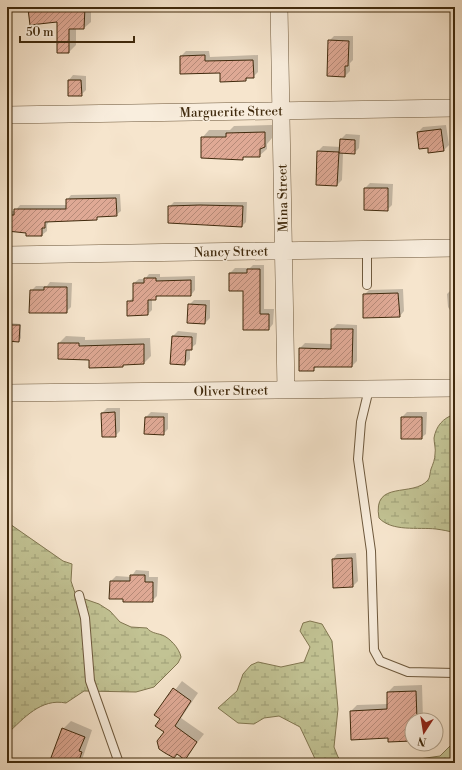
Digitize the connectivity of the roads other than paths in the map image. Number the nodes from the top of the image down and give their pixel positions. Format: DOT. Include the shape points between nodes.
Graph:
graph roads {
  1 [pos="279,7"];
  2 [pos="455,108"];
  3 [pos="281,111"];
  4 [pos="7,115"];
  5 [pos="455,248"];
  6 [pos="367,250"];
  7 [pos="284,251"];
  8 [pos="7,255"];
  9 [pos="367,286"];
  10 [pos="455,388"];
  11 [pos="369,389"];
  12 [pos="286,390"];
  13 [pos="7,393"];
  14 [pos="79,595"];
  15 [pos="455,673"];
  16 [pos="119,763"];
  1 -- 3 [label="street, Mina Street"];
  2 -- 3 [label="street, Marguerite Street"];
  3 -- 4 [label="street, Marguerite Street"];
  3 -- 7 [label="street, Mina Street"];
  5 -- 6 [label="street, Nancy Street"];
  6 -- 7 [label="street, Nancy Street"];
  6 -- 9 [label="lane"];
  7 -- 8 [label="street, Nancy Street"];
  7 -- 12 [label="street, Mina Street"];
  10 -- 11 [label="street, Oliver Street"];
  11 -- 12 [label="street, Oliver Street"];
  11 -- 15 [label="lane" via="361,422 358,459 371,551 374,650 380,661 408,672"];
  12 -- 13 [label="street, Oliver Street"];
  14 -- 16 [label="lane" via="85,618 90,681"];
}
